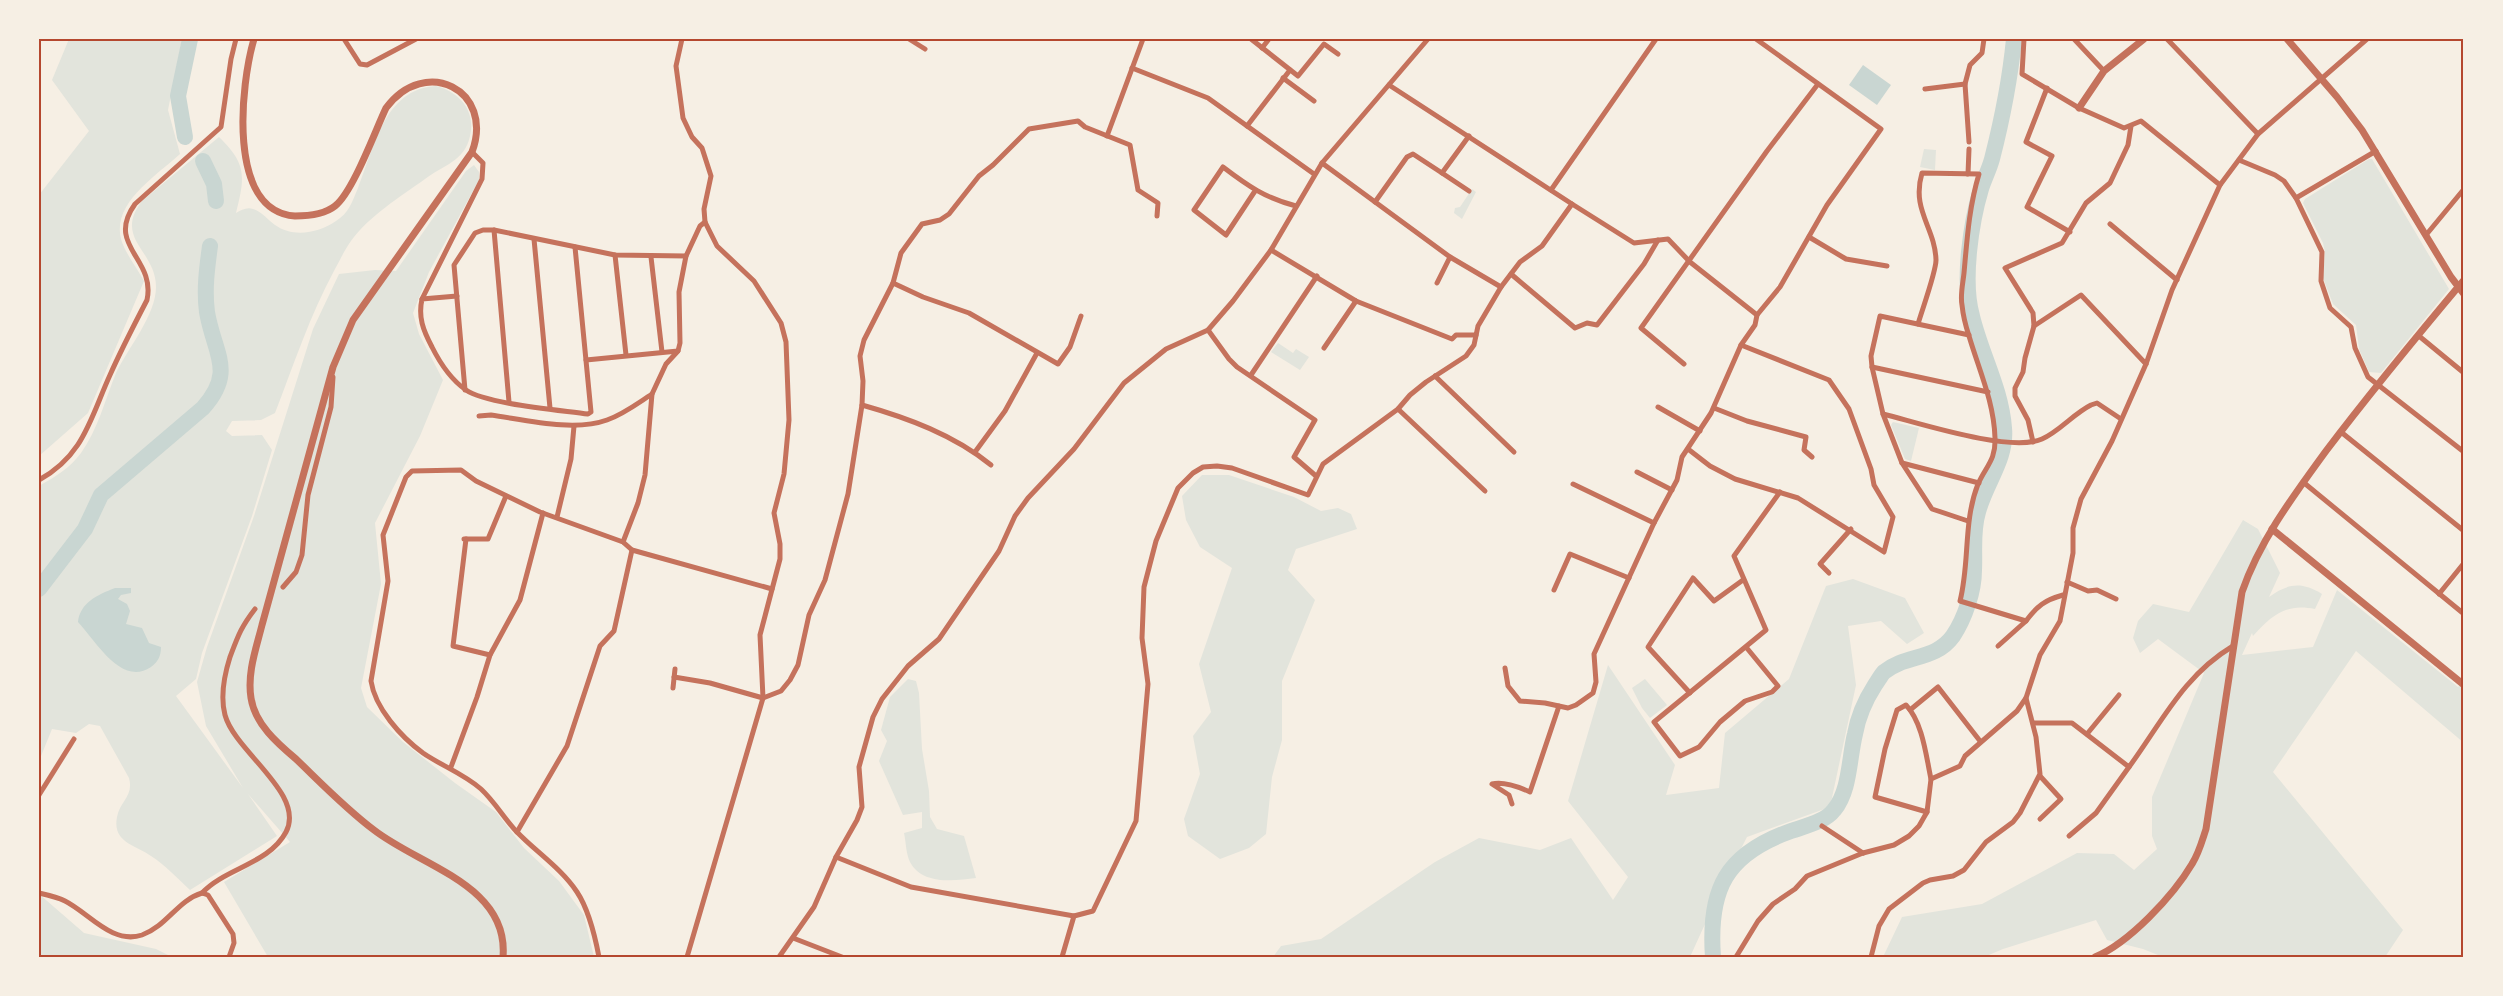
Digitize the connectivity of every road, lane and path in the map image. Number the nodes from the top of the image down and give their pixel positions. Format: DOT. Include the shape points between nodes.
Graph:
graph roads {
  1 [pos="236,39"];
  2 [pos="254,39"];
  3 [pos="344,39"];
  4 [pos="416,39"];
  5 [pos="682,39"];
  6 [pos="909,39"];
  7 [pos="1143,39"];
  8 [pos="1251,39"];
  9 [pos="1269,39"];
  10 [pos="1428,39"];
  11 [pos="1656,39"];
  12 [pos="1756,39"];
  13 [pos="1984,39"];
  14 [pos="2024,39"];
  15 [pos="2074,39"];
  16 [pos="2144,39"];
  17 [pos="2167,39"];
  18 [pos="2287,39"];
  19 [pos="2364,40"];
  20 [pos="1262,48"];
  21 [pos="925,49"];
  22 [pos="1338,54"];
  23 [pos="1132,68"];
  24 [pos="1290,70"];
  25 [pos="2104,71"];
  26 [pos="1283,78"];
  27 [pos="2322,79"];
  28 [pos="1389,84"];
  29 [pos="1818,84"];
  30 [pos="1965,84"];
  31 [pos="2048,88"];
  32 [pos="1925,89"];
  33 [pos="1314,101"];
  34 [pos="2079,108"];
  35 [pos="1246,126"];
  36 [pos="2131,126"];
  37 [pos="2258,134"];
  38 [pos="1107,136"];
  39 [pos="1469,136"];
  40 [pos="2376,151"];
  41 [pos="472,152"];
  42 [pos="2239,160"];
  43 [pos="1322,162"];
  44 [pos="1442,173"];
  45 [pos="1314,174"];
  46 [pos="1968,174"];
  47 [pos="2220,186"];
  48 [pos="2464,189"];
  49 [pos="1551,190"];
  50 [pos="1255,191"];
  51 [pos="1469,191"];
  52 [pos="2296,198"];
  53 [pos="1375,202"];
  54 [pos="1572,204"];
  55 [pos="1296,206"];
  56 [pos="1157,216"];
  57 [pos="705,222"];
  58 [pos="2110,224"];
  59 [pos="494,230"];
  60 [pos="2070,232"];
  61 [pos="2426,235"];
  62 [pos="1809,237"];
  63 [pos="534,239"];
  64 [pos="1658,240"];
  65 [pos="575,247"];
  66 [pos="1271,250"];
  67 [pos="615,255"];
  68 [pos="686,256"];
  69 [pos="1450,256"];
  70 [pos="651,257"];
  71 [pos="1690,262"];
  72 [pos="1887,266"];
  73 [pos="1511,274"];
  74 [pos="1317,276"];
  75 [pos="2177,280"];
  76 [pos="2464,280"];
  77 [pos="893,283"];
  78 [pos="1437,283"];
  79 [pos="1501,287"];
  80 [pos="2457,288"];
  81 [pos="2464,294"];
  82 [pos="457,296"];
  83 [pos="422,298"];
  84 [pos="1356,301"];
  85 [pos="1756,315"];
  86 [pos="1081,316"];
  87 [pos="1918,324"];
  88 [pos="2034,326"];
  89 [pos="1208,330"];
  90 [pos="1476,335"];
  91 [pos="1969,335"];
  92 [pos="2419,336"];
  93 [pos="1741,345"];
  94 [pos="1324,348"];
  95 [pos="678,351"];
  96 [pos="662,352"];
  97 [pos="1037,353"];
  98 [pos="626,355"];
  99 [pos="586,360"];
  100 [pos="1684,364"];
  101 [pos="2146,364"];
  102 [pos="333,367"];
  103 [pos="1872,367"];
  104 [pos="2464,373"];
  105 [pos="1251,375"];
  106 [pos="1435,376"];
  107 [pos="2379,384"];
  108 [pos="465,390"];
  109 [pos="1988,392"];
  110 [pos="652,394"];
  111 [pos="509,402"];
  112 [pos="862,405"];
  113 [pos="1658,407"];
  114 [pos="550,408"];
  115 [pos="1714,408"];
  116 [pos="1398,409"];
  117 [pos="1883,414"];
  118 [pos="479,416"];
  119 [pos="2121,420"];
  120 [pos="574,426"];
  121 [pos="1700,431"];
  122 [pos="2341,432"];
  123 [pos="1996,441"];
  124 [pos="2033,442"];
  125 [pos="1688,449"];
  126 [pos="975,452"];
  127 [pos="1514,452"];
  128 [pos="2464,452"];
  129 [pos="1812,457"];
  130 [pos="1902,463"];
  131 [pos="991,465"];
  132 [pos="1636,472"];
  133 [pos="1316,476"];
  134 [pos="39,480"];
  135 [pos="2303,482"];
  136 [pos="1979,483"];
  137 [pos="1573,484"];
  138 [pos="1672,490"];
  139 [pos="1485,491"];
  140 [pos="1780,492"];
  141 [pos="506,496"];
  142 [pos="543,513"];
  143 [pos="557,517"];
  144 [pos="1968,521"];
  145 [pos="1654,523"];
  146 [pos="1851,529"];
  147 [pos="2272,529"];
  148 [pos="2464,531"];
  149 [pos="623,542"];
  150 [pos="632,550"];
  151 [pos="2464,564"];
  152 [pos="1830,573"];
  153 [pos="1629,578"];
  154 [pos="1743,580"];
  155 [pos="2067,582"];
  156 [pos="283,586"];
  157 [pos="772,589"];
  158 [pos="1554,590"];
  159 [pos="2439,594"];
  160 [pos="2064,595"];
  161 [pos="2116,599"];
  162 [pos="255,609"];
  163 [pos="2464,614"];
  164 [pos="2026,621"];
  165 [pos="1998,646"];
  166 [pos="2233,646"];
  167 [pos="1746,647"];
  168 [pos="490,655"];
  169 [pos="1505,668"];
  170 [pos="675,669"];
  171 [pos="674,677"];
  172 [pos="2464,685"];
  173 [pos="673,687"];
  174 [pos="1690,693"];
  175 [pos="2119,695"];
  176 [pos="763,698"];
  177 [pos="2026,698"];
  178 [pos="1558,706"];
  179 [pos="1910,710"];
  180 [pos="2033,723"];
  181 [pos="2087,734"];
  182 [pos="74,739"];
  183 [pos="1980,741"];
  184 [pos="451,767"];
  185 [pos="2129,767"];
  186 [pos="2040,776"];
  187 [pos="1931,779"];
  188 [pos="39,795"];
  189 [pos="1512,804"];
  190 [pos="1927,812"];
  191 [pos="2040,819"];
  192 [pos="1822,826"];
  193 [pos="517,832"];
  194 [pos="2069,836"];
  195 [pos="1863,853"];
  196 [pos="836,857"];
  197 [pos="39,893"];
  198 [pos="202,893"];
  199 [pos="1074,916"];
  200 [pos="793,938"];
  201 [pos="229,957"];
  202 [pos="503,957"];
  203 [pos="598,957"];
  204 [pos="687,957"];
  205 [pos="778,957"];
  206 [pos="842,957"];
  207 [pos="1062,957"];
  208 [pos="1736,957"];
  209 [pos="1871,957"];
  210 [pos="2095,957"];
  1 -- 134 [label="street" via="221,127 127,215 127,242 147,278 147,300 80,445 64,463"];
  2 -- 41 [label="street" via="245,84 247,169 257,192 276,210 309,215 335,206 348,188 386,108 400,92 418,82 448,84 469,101 478,123"];
  3 -- 4 [label="street" via="360,64 367,65"];
  5 -- 57 [label="street" via="676,66 683,118 702,148 711,177"];
  6 -- 21 [label="street"];
  7 -- 23 [label="street"];
  8 -- 20 [label="street"];
  9 -- 20 [label="street"];
  10 -- 28 [label="street"];
  11 -- 49 [label="street"];
  12 -- 29 [label="street"];
  13 -- 30 [label="street" via="1982,53 1970,65"];
  14 -- 31 [label="street" via="2022,74"];
  15 -- 25 [label="street"];
  16 -- 25 [label="street"];
  17 -- 37 [label="street"];
  18 -- 27 [label="street"];
  19 -- 27 [label="street"];
  20 -- 24 [label="street"];
  22 -- 24 [label="street" via="1324,44 1298,76"];
  23 -- 35 [label="street" via="1208,98"];
  23 -- 38 [label="street"];
  24 -- 26 [label="street"];
  25 -- 34 [label="street"];
  26 -- 33 [label="street"];
  26 -- 35 [label="street"];
  27 -- 37 [label="street"];
  27 -- 40 [label="street"];
  28 -- 39 [label="street"];
  28 -- 43 [label="street"];
  29 -- 62 [label="street" via="1881,129"];
  29 -- 71 [label="street"];
  30 -- 32 [label="street"];
  30 -- 46 [label="street"];
  31 -- 34 [label="street"];
  31 -- 60 [label="street" via="2026,142 2052,156 2027,207"];
  34 -- 36 [label="street" via="2124,128"];
  35 -- 45 [label="street"];
  36 -- 47 [label="street" via="2141,121"];
  36 -- 60 [label="street" via="2128,145 2110,183 2086,203"];
  37 -- 42 [label="street"];
  38 -- 56 [label="street" via="1130,145 1138,190 1158,203"];
  38 -- 77 [label="street" via="1078,121 1029,129 979,176 949,214 922,224 901,253"];
  39 -- 44 [label="street"];
  39 -- 49 [label="street"];
  40 -- 52 [label="street"];
  40 -- 61 [label="street"];
  41 -- 83 [label="street" via="483,163 482,179"];
  41 -- 102 [label="street" via="353,320"];
  42 -- 47 [label="street"];
  42 -- 52 [label="street" via="2275,175"];
  43 -- 45 [label="street"];
  43 -- 53 [label="street"];
  44 -- 51 [label="street"];
  44 -- 53 [label="street" via="1413,154"];
  45 -- 55 [label="street"];
  46 -- 87 [label="street" via="1922,173 1919,204 1936,263"];
  46 -- 91 [label="street" via="1979,174 1968,227 1961,303"];
  47 -- 75 [label="street"];
  48 -- 61 [label="street"];
  49 -- 54 [label="street"];
  50 -- 50 [label="street" via="1223,166 1194,210 1226,235"];
  50 -- 55 [label="street"];
  52 -- 107 [label="street" via="2322,252 2321,281 2331,308 2351,327 2368,377"];
  53 -- 69 [label="street"];
  54 -- 64 [label="street" via="1634,243"];
  54 -- 73 [label="street" via="1542,246"];
  55 -- 66 [label="street"];
  57 -- 68 [label="street"];
  57 -- 157 [label="street" via="717,246 754,281 771,306 786,342 788,445 775,507 780,559"];
  58 -- 75 [label="street"];
  59 -- 63 [label="street"];
  59 -- 82 [label="street" via="475,232 454,265"];
  59 -- 111 [label="street"];
  60 -- 88 [label="street" via="2062,243 2005,268 2033,313"];
  61 -- 80 [label="street"];
  62 -- 72 [label="street" via="1845,259"];
  62 -- 85 [label="street" via="1780,287"];
  63 -- 65 [label="street"];
  63 -- 114 [label="street"];
  64 -- 71 [label="street" via="1668,239"];
  64 -- 73 [label="street" via="1597,325 1587,323 1575,328"];
  65 -- 67 [label="street"];
  65 -- 99 [label="street"];
  66 -- 74 [label="street"];
  66 -- 89 [label="street"];
  67 -- 70 [label="street"];
  67 -- 98 [label="street"];
  68 -- 70 [label="street"];
  68 -- 95 [label="street" via="679,292"];
  69 -- 78 [label="street"];
  69 -- 79 [label="street"];
  70 -- 96 [label="street"];
  71 -- 85 [label="street"];
  71 -- 100 [label="street" via="1641,328"];
  73 -- 79 [label="street"];
  74 -- 84 [label="street"];
  74 -- 105 [label="street"];
  75 -- 101 [label="street"];
  76 -- 80 [label="street"];
  77 -- 97 [label="street" via="969,313"];
  77 -- 112 [label="street" via="862,348"];
  79 -- 90 [label="street"];
  80 -- 81 [label="street"];
  80 -- 92 [label="street"];
  82 -- 83 [label="street"];
  82 -- 108 [label="street"];
  83 -- 108 [label="street" via="419,315 439,362"];
  84 -- 90 [label="street" via="1452,339 1456,335"];
  84 -- 94 [label="street"];
  85 -- 93 [label="street" via="1755,325"];
  86 -- 97 [label="street" via="1070,347 1058,364"];
  87 -- 91 [label="street"];
  87 -- 103 [label="street" via="1880,316"];
  88 -- 101 [label="street" via="2081,295"];
  88 -- 124 [label="street" via="2015,388"];
  89 -- 105 [label="street" via="1229,359"];
  89 -- 196 [label="street" via="1166,349 1124,383 1074,449 1028,498 999,551 939,639 908,666 882,699 859,768 862,807"];
  90 -- 106 [label="street" via="1466,356"];
  91 -- 109 [label="street"];
  92 -- 104 [label="street"];
  92 -- 107 [label="street"];
  93 -- 115 [label="street"];
  93 -- 146 [label="street" via="1829,380 1849,409 1874,485 1893,518 1884,552"];
  95 -- 96 [label="street"];
  95 -- 110 [label="street" via="666,364"];
  96 -- 98 [label="street"];
  97 -- 126 [label="street" via="1005,411"];
  98 -- 99 [label="street"];
  99 -- 114 [label="street" via="591,412"];
  101 -- 119 [label="street"];
  102 -- 156 [label="street" via="331,407 309,495 302,555 296,572"];
  102 -- 202 [label="street" via="253,662 251,699 272,736 356,816 397,847 466,885 487,904 500,926"];
  103 -- 109 [label="street"];
  103 -- 117 [label="street"];
  105 -- 133 [label="street" via="1315,420 1294,457"];
  106 -- 116 [label="street"];
  106 -- 127 [label="street"];
  107 -- 122 [label="street"];
  107 -- 128 [label="street"];
  108 -- 111 [label="street"];
  109 -- 123 [label="street"];
  110 -- 120 [label="street" via="608,420"];
  110 -- 149 [label="street" via="645,475"];
  111 -- 114 [label="street"];
  112 -- 126 [label="street" via="895,414 961,442"];
  112 -- 176 [label="street" via="848,494 834,551 809,615 798,665 781,691"];
  113 -- 121 [label="street"];
  115 -- 121 [label="street"];
  115 -- 129 [label="street" via="1806,437 1804,450"];
  116 -- 133 [label="street" via="1323,464"];
  116 -- 139 [label="street"];
  117 -- 123 [label="street"];
  117 -- 130 [label="street"];
  118 -- 120 [label="street"];
  119 -- 124 [label="street" via="2097,403"];
  119 -- 155 [label="street" via="2076,513"];
  120 -- 143 [label="street" via="571,459"];
  121 -- 125 [label="street"];
  122 -- 135 [label="street"];
  122 -- 148 [label="street"];
  123 -- 124 [label="street"];
  123 -- 136 [label="street" via="1992,462"];
  125 -- 138 [label="street"];
  125 -- 140 [label="street" via="1736,479"];
  126 -- 131 [label="street"];
  130 -- 136 [label="street"];
  130 -- 144 [label="street" via="1932,509"];
  132 -- 138 [label="street"];
  133 -- 199 [label="street" via="1308,495 1232,468 1203,467 1178,488 1156,541 1143,587 1142,638 1148,684 1136,821 1093,911"];
  135 -- 147 [label="street"];
  135 -- 159 [label="street"];
  136 -- 144 [label="street"];
  137 -- 145 [label="street"];
  138 -- 145 [label="street"];
  140 -- 146 [label="street"];
  140 -- 154 [label="street" via="1734,556"];
  141 -- 142 [label="street"];
  141 -- 168 [label="street" via="488,539 464,539 453,646"];
  141 -- 184 [label="street" via="461,470 412,471 383,535 388,581 371,681 373,695 394,726 422,752"];
  142 -- 143 [label="street"];
  142 -- 168 [label="street" via="520,600"];
  143 -- 149 [label="street"];
  144 -- 164 [label="street" via="1960,601"];
  145 -- 153 [label="street"];
  146 -- 152 [label="street" via="1820,564"];
  147 -- 166 [label="street" via="2247,576"];
  147 -- 172 [label="street"];
  149 -- 150 [label="street"];
  150 -- 157 [label="street"];
  150 -- 193 [label="street" via="614,631 600,646 567,746"];
  151 -- 159 [label="street"];
  153 -- 158 [label="street" via="1570,554"];
  153 -- 178 [label="street" via="1594,654 1593,693 1568,708"];
  154 -- 167 [label="street" via="1766,630"];
  154 -- 174 [label="street" via="1714,601 1693,578 1648,647"];
  155 -- 160 [label="street"];
  155 -- 161 [label="street"];
  157 -- 176 [label="street" via="760,635"];
  159 -- 163 [label="street"];
  160 -- 164 [label="street" via="2046,600"];
  160 -- 177 [label="street" via="2060,621 2040,655"];
  162 -- 198 [label="street" via="241,627 226,669 225,716 234,735 280,789 289,819 280,841 269,851"];
  164 -- 165 [label="street"];
  166 -- 185 [label="street" via="2187,682"];
  166 -- 210 [label="street" via="2199,852 2145,921 2120,945"];
  167 -- 174 [label="street"];
  167 -- 174 [label="street" via="1778,686 1745,701 1699,747 1680,756 1654,722"];
  168 -- 184 [label="street"];
  169 -- 178 [label="street" via="1508,686 1520,701"];
  170 -- 171 [label="street"];
  171 -- 173 [label="street"];
  171 -- 176 [label="street"];
  175 -- 181 [label="street"];
  176 -- 204 [label="street"];
  177 -- 180 [label="street"];
  177 -- 183 [label="street" via="2018,711"];
  178 -- 189 [label="street" via="1530,792 1492,784 1509,795"];
  179 -- 183 [label="street" via="1938,687"];
  179 -- 187 [label="street" via="1922,737"];
  179 -- 190 [label="street" via="1906,705 1897,710 1875,797"];
  180 -- 181 [label="street" via="2072,723"];
  180 -- 186 [label="street"];
  181 -- 185 [label="street"];
  182 -- 188 [label="street"];
  183 -- 187 [label="street" via="1960,766"];
  184 -- 193 [label="street" via="481,789"];
  185 -- 194 [label="street" via="2096,813"];
  186 -- 191 [label="street" via="2061,799"];
  186 -- 209 [label="street" via="2013,822 1986,842 1964,870 1923,884 1889,909 1879,926"];
  187 -- 190 [label="street"];
  190 -- 195 [label="street" via="1909,836"];
  192 -- 195 [label="street"];
  193 -- 203 [label="street" via="578,893"];
  195 -- 208 [label="street" via="1807,876 1758,921"];
  196 -- 199 [label="street" via="911,887"];
  196 -- 200 [label="street" via="814,907"];
  197 -- 198 [label="street" via="66,901 113,933 127,937 154,929 184,902"];
  198 -- 201 [label="street" via="208,895 233,934"];
  199 -- 207 [label="street"];
  200 -- 205 [label="street"];
  200 -- 206 [label="street"];
}
